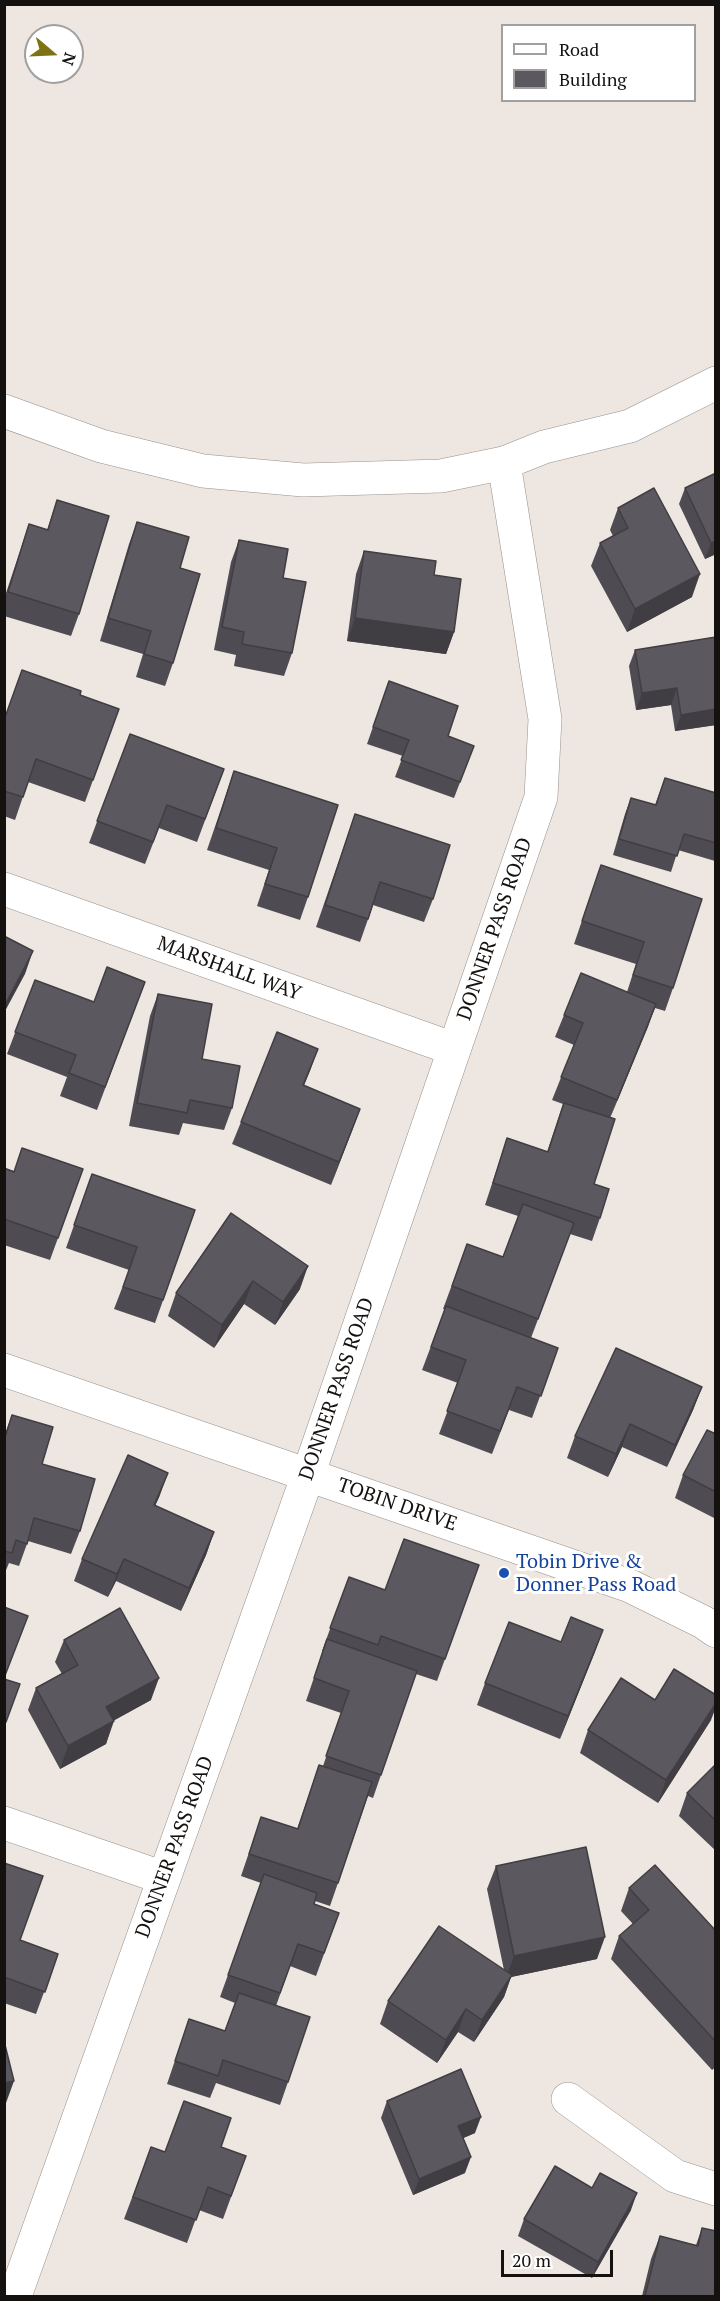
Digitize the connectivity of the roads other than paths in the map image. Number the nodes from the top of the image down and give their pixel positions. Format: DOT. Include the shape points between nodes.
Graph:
graph roads {
  1 [pos="716,383"];
  2 [pos="4,411"];
  3 [pos="504,463"];
  4 [pos="4,889"];
  5 [pos="454,1049"];
  6 [pos="4,1370"];
  7 [pos="308,1475"];
  8 [pos="716,1631"];
  9 [pos="4,1823"];
  10 [pos="164,1878"];
  11 [pos="568,2099"];
  12 [pos="716,2189"];
  13 [pos="13,2288"];
  1 -- 3 [label="street" via="630,426 544,447"];
  2 -- 3 [label="street" via="101,446 203,471 314,480 441,476"];
  3 -- 5 [label="street, DONNER PASS ROAD" via="545,719 541,797"];
  4 -- 5 [label="street, MARSHALL WAY"];
  5 -- 7 [label="street, DONNER PASS ROAD"];
  6 -- 7 [label="street, TOBIN DRIVE"];
  7 -- 8 [label="street, TOBIN DRIVE" via="630,1586"];
  7 -- 10 [label="street, DONNER PASS ROAD"];
  9 -- 10 [label="street"];
  10 -- 13 [label="street, DONNER PASS ROAD"];
  11 -- 12 [label="street" via="675,2176"];
}
